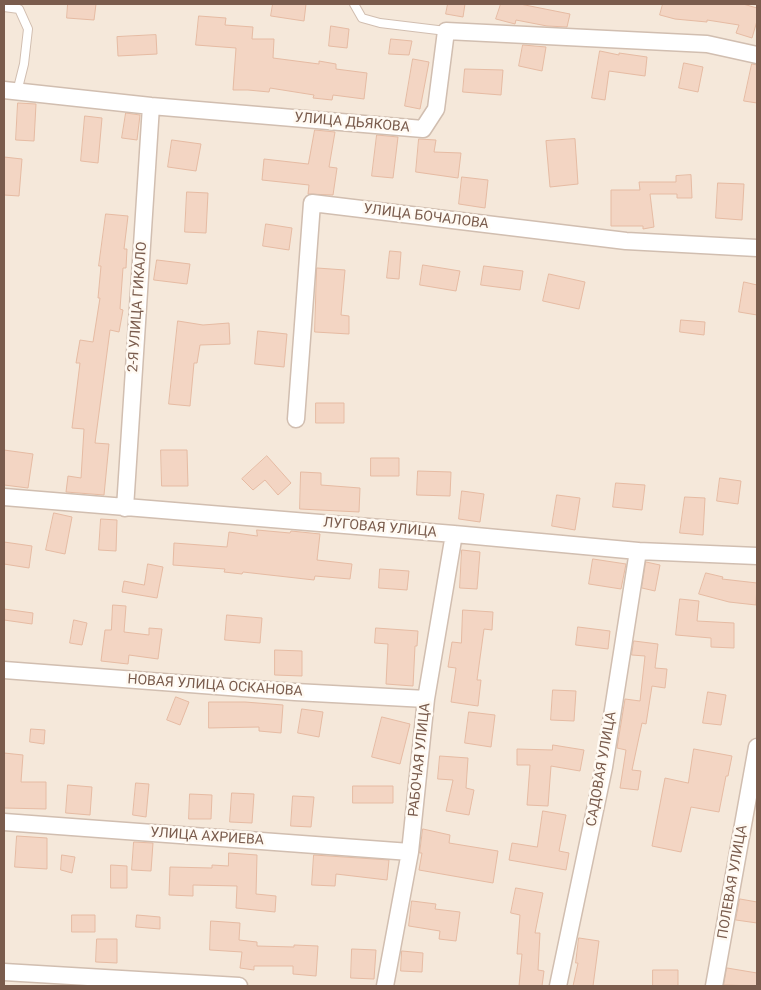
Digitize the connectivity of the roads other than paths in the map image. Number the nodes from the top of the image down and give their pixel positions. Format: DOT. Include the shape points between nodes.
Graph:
graph roads {
  1 [pos="354,4"];
  2 [pos="4,7"];
  3 [pos="446,31"];
  4 [pos="757,55"];
  5 [pos="10,91"];
  6 [pos="151,106"];
  7 [pos="757,248"];
  8 [pos="296,419"];
  9 [pos="4,497"];
  10 [pos="125,508"];
  11 [pos="454,534"];
  12 [pos="638,551"];
  13 [pos="757,556"];
  14 [pos="4,670"];
  15 [pos="426,699"];
  16 [pos="757,747"];
  17 [pos="4,822"];
  18 [pos="410,852"];
  19 [pos="4,972"];
  20 [pos="239,986"];
  21 [pos="385,986"];
  22 [pos="558,986"];
  23 [pos="714,986"];
  1 -- 3 [label="lane" via="362,18"];
  2 -- 5 [label="lane, УЛИЦА ДЬЯКОВА" via="19,9 28,29 24,64"];
  3 -- 4 [label="street" via="707,44"];
  3 -- 6 [label="street, УЛИЦА ДЬЯКОВА" via="436,109 423,129"];
  5 -- 6 [label="street, УЛИЦА ДЬЯКОВА"];
  6 -- 10 [label="street, 2-Я УЛИЦА ГИКАЛО"];
  7 -- 8 [label="street, УЛИЦА БОЧАЛОВА" via="626,241 312,202"];
  9 -- 10 [label="street, ЛУГОВАЯ УЛИЦА"];
  10 -- 11 [label="street, ЛУГОВАЯ УЛИЦА"];
  11 -- 12 [label="street, ЛУГОВАЯ УЛИЦА"];
  11 -- 15 [label="street, РАБОЧАЯ УЛИЦА"];
  12 -- 13 [label="street, ЛУГОВАЯ УЛИЦА"];
  12 -- 22 [label="street, САДОВАЯ УЛИЦА" via="604,767"];
  14 -- 15 [label="street, НОВАЯ УЛИЦА ОСКАНОВА"];
  15 -- 18 [label="street, РАБОЧАЯ УЛИЦА"];
  16 -- 23 [label="street, ПОЛЕВАЯ УЛИЦА"];
  17 -- 18 [label="street, УЛИЦА АХРИЕВА"];
  18 -- 21 [label="street, РАБОЧАЯ УЛИЦА"];
  19 -- 20 [label="street"];
}
